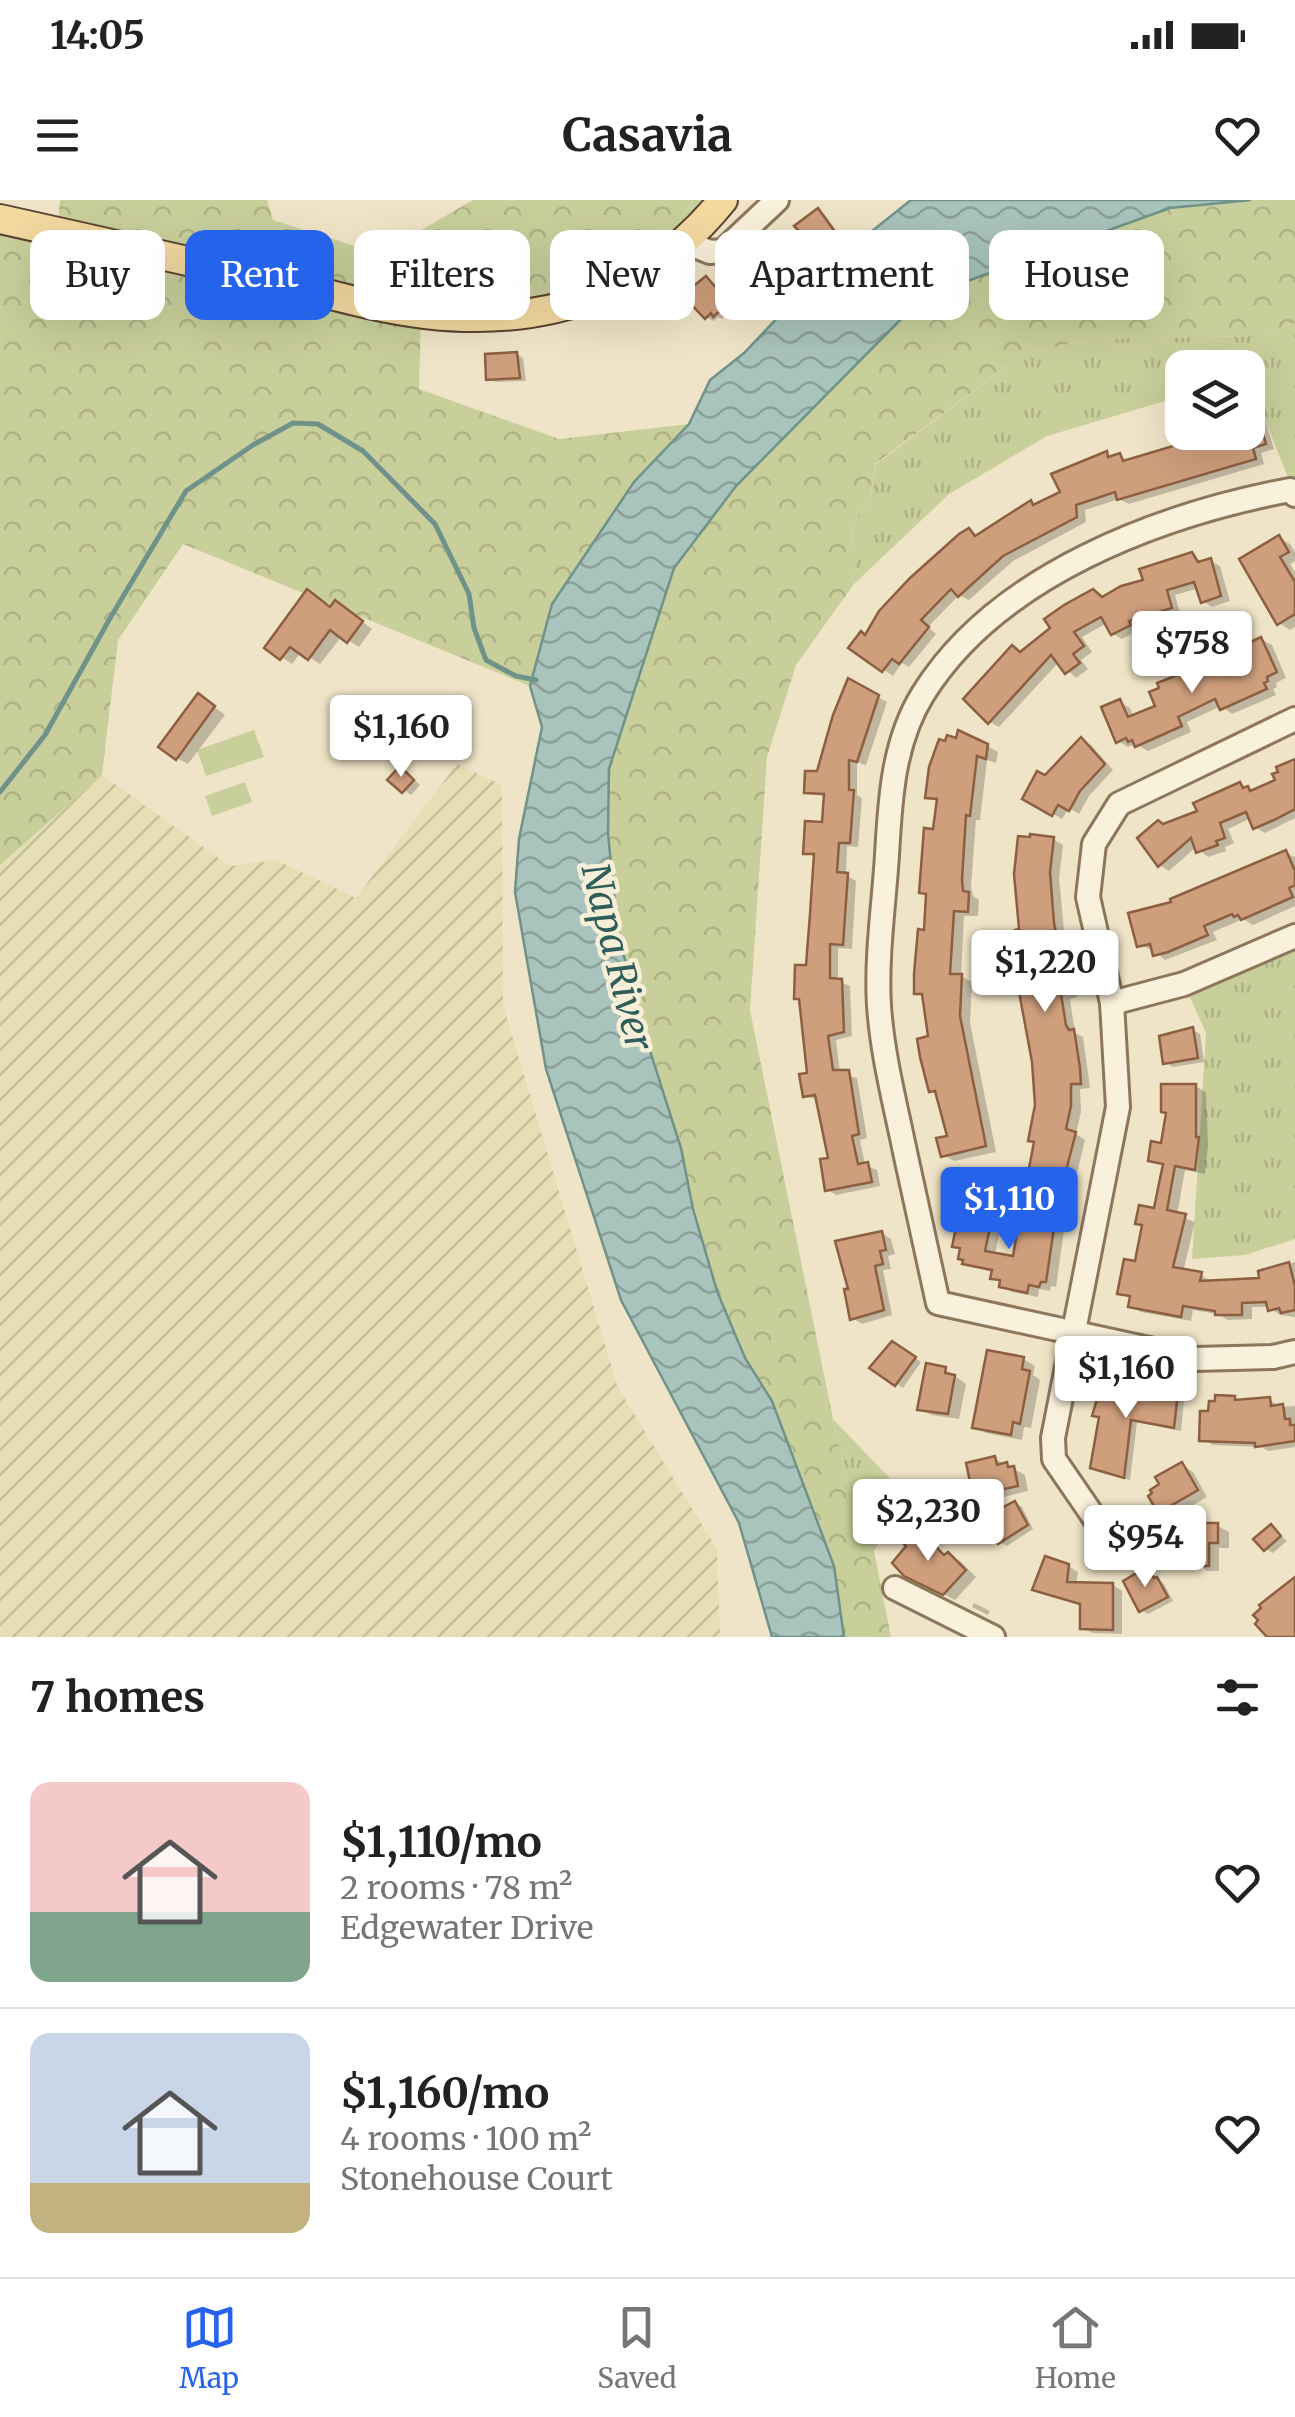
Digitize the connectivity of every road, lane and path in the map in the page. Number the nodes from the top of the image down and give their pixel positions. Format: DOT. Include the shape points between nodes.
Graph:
graph roads {
  1 [pos="723,200"];
  2 [pos="777,200"];
  3 [pos="0,219"];
  4 [pos="694,230"];
  5 [pos="695,246"];
  6 [pos="550,312"];
  7 [pos="1295,495"];
  8 [pos="1295,719"];
  9 [pos="1295,936"];
  10 [pos="1112,1003"];
  11 [pos="1074,1332"];
  12 [pos="1295,1352"];
  13 [pos="1102,1528"];
  14 [pos="895,1588"];
  15 [pos="993,1637"];
  1 -- 4 [label="main road"];
  2 -- 5 [label="street" via="722,251"];
  3 -- 6 [label="main road" via="421,314"];
  7 -- 11 [label="street" via="1290,490 1237,500 1130,534 1074,560 980,629 942,668 908,726 890,797 879,1004 938,1303"];
  8 -- 10 [label="street" via="1119,804 1094,844 1088,897"];
  9 -- 10 [label="street" via="1184,984"];
  10 -- 11 [label="street" via="1118,1107"];
  11 -- 12 [label="street" via="1196,1359"];
  11 -- 13 [label="street" via="1052,1438 1054,1458"];
  14 -- 15 [label="street"];
}
